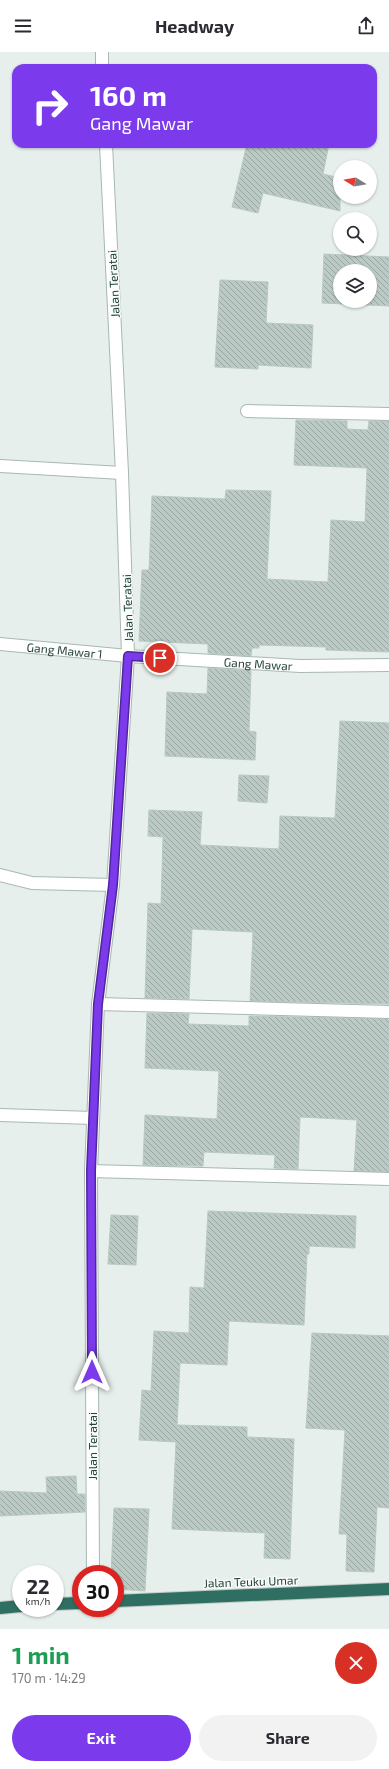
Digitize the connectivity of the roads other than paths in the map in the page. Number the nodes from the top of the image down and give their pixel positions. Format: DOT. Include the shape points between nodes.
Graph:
graph roads {
  1 [pos="102,52"];
  2 [pos="102,64"];
  3 [pos="106,148"];
  4 [pos="247,411"];
  5 [pos="389,414"];
  6 [pos="0,466"];
  7 [pos="122,473"];
  8 [pos="0,644"];
  9 [pos="128,656"];
  10 [pos="389,665"];
  11 [pos="0,875"];
  12 [pos="113,885"];
  13 [pos="98,1004"];
  14 [pos="389,1012"];
  15 [pos="0,1115"];
  16 [pos="93,1118"];
  17 [pos="91,1171"];
  18 [pos="389,1179"];
  19 [pos="93,1565"];
  20 [pos="389,1589"];
  21 [pos="124,1601"];
  22 [pos="12,1607"];
  23 [pos="0,1608"];
  1 -- 2 [label="street"];
  3 -- 7 [label="street, Jalan Teratai"];
  4 -- 5 [label="street"];
  6 -- 7 [label="street"];
  7 -- 9 [label="street, Jalan Teratai"];
  8 -- 9 [label="street, Gang Mawar 1"];
  9 -- 10 [label="street, Gang Mawar" via="300,666"];
  9 -- 12 [label="street, Jalan Teratai"];
  11 -- 12 [label="street" via="32,883"];
  12 -- 13 [label="street, Jalan Teratai"];
  13 -- 14 [label="street"];
  13 -- 16 [label="street, Jalan Teratai"];
  15 -- 16 [label="street"];
  16 -- 17 [label="street, Jalan Teratai"];
  17 -- 18 [label="street"];
  17 -- 19 [label="street, Jalan Teratai"];
  20 -- 21 [label="highway, Jalan Teuku Umar"];
  22 -- 23 [label="highway"];
}
